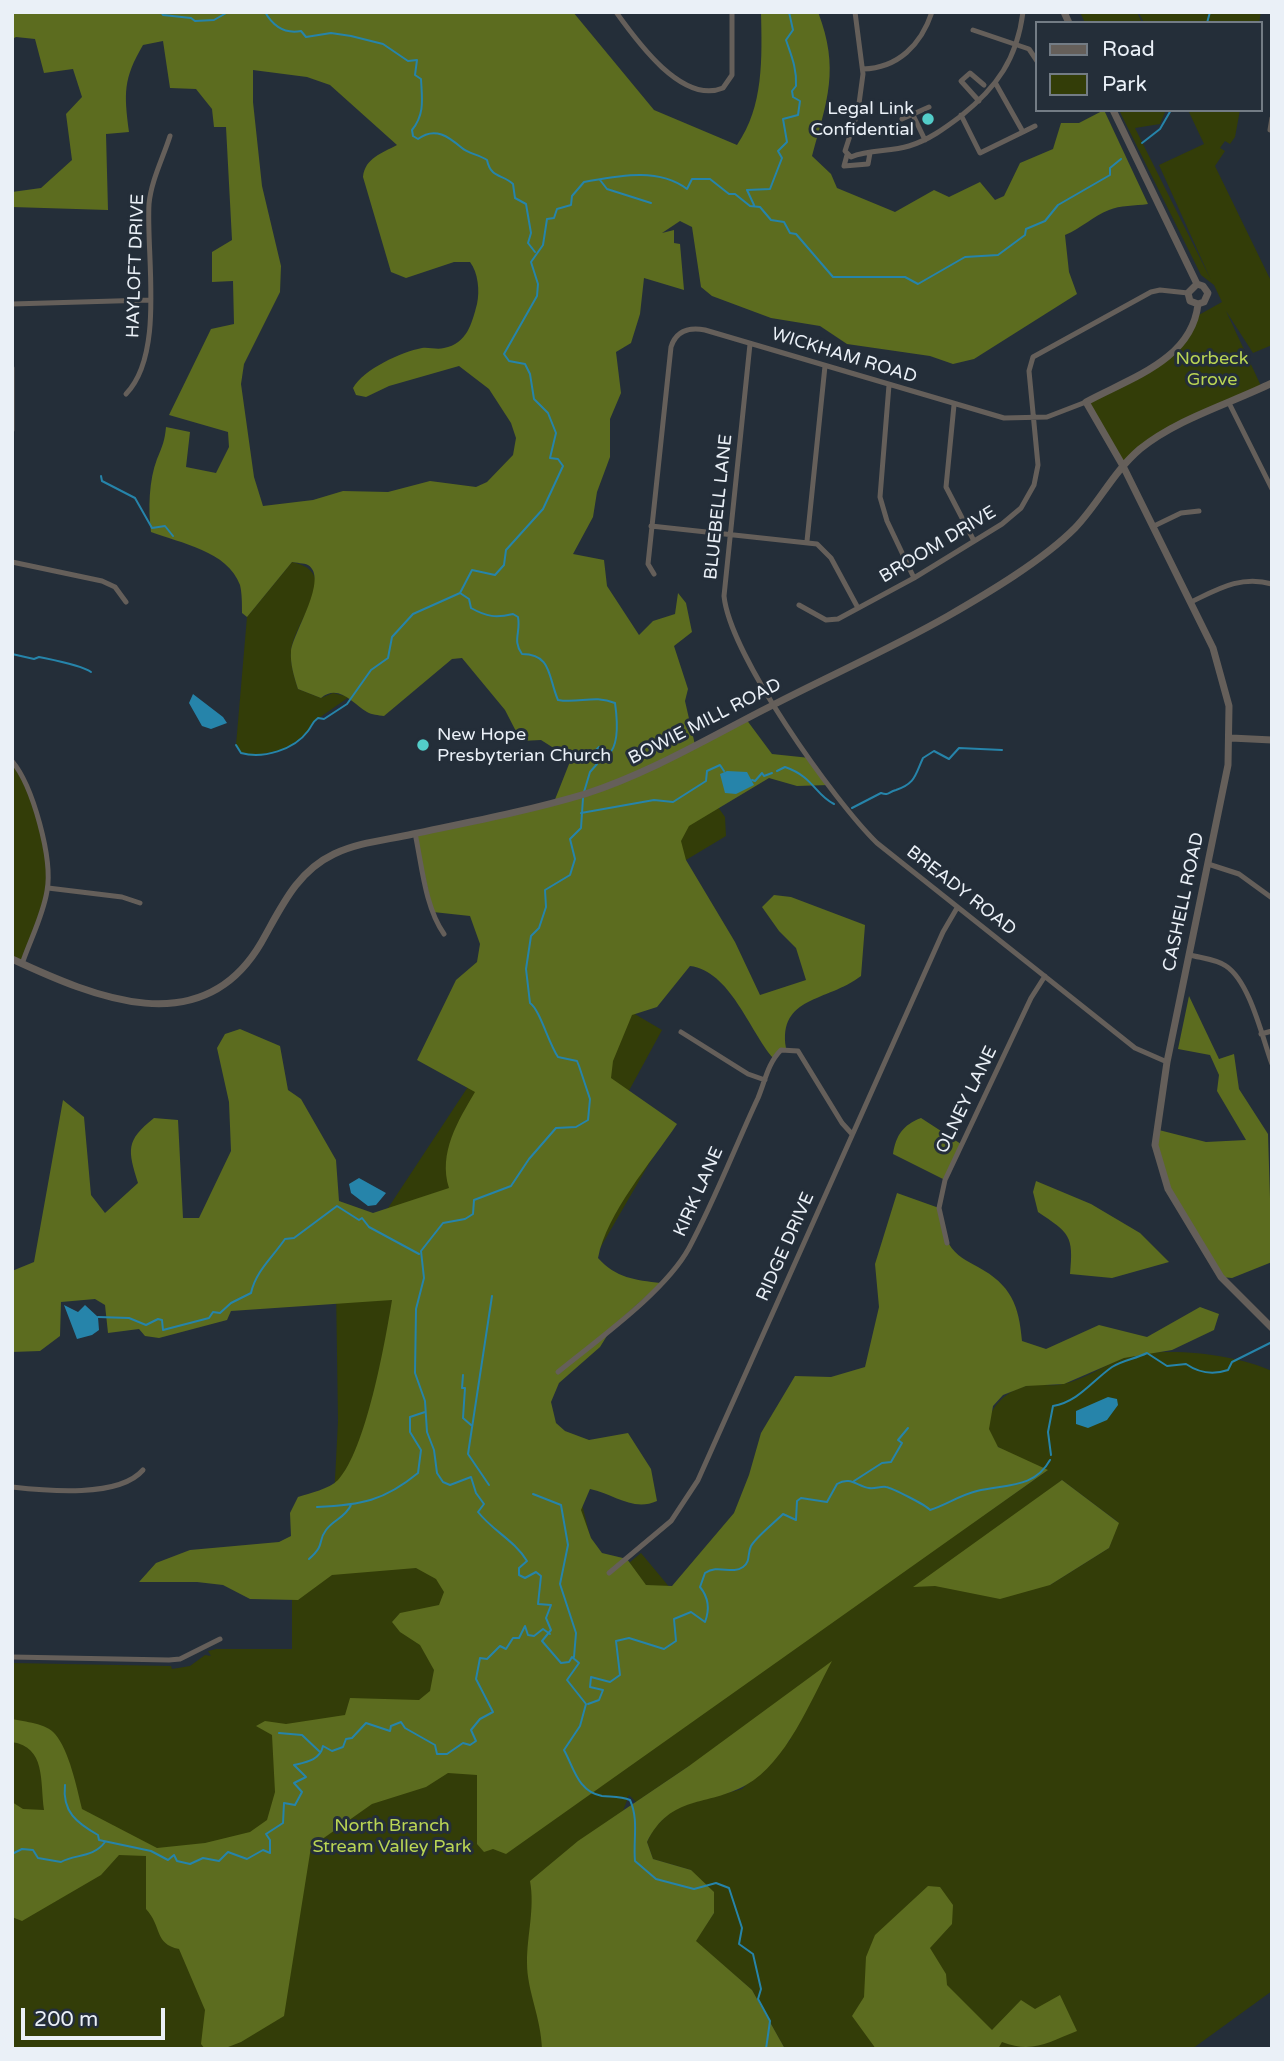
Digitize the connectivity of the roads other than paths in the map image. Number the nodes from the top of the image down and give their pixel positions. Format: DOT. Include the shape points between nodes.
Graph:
graph roads {
  1 [pos="616,12"];
  2 [pos="732,12"];
  3 [pos="855,12"];
  4 [pos="932,12"];
  5 [pos="1023,12"];
  6 [pos="973,30"];
  7 [pos="1017,45"];
  8 [pos="1036,53"];
  9 [pos="863,69"];
  10 [pos="996,83"];
  11 [pos="985,85"];
  12 [pos="979,100"];
  13 [pos="929,107"];
  14 [pos="1114,112"];
  15 [pos="913,115"];
  16 [pos="961,115"];
  17 [pos="902,119"];
  18 [pos="1271,121"];
  19 [pos="1035,126"];
  20 [pos="1270,130"];
  21 [pos="1023,132"];
  22 [pos="170,136"];
  23 [pos="925,140"];
  24 [pos="870,153"];
  25 [pos="847,155"];
  26 [pos="1197,284"];
  27 [pos="1188,293"];
  28 [pos="149,300"];
  29 [pos="12,304"];
  30 [pos="1198,304"];
  31 [pos="750,344"];
  32 [pos="825,366"];
  33 [pos="12,368"];
  34 [pos="1272,383"];
  35 [pos="889,385"];
  36 [pos="126,394"];
  37 [pos="1097,396"];
  38 [pos="1086,402"];
  39 [pos="1230,403"];
  40 [pos="954,405"];
  41 [pos="1093,414"];
  42 [pos="1035,419"];
  43 [pos="12,430"];
  44 [pos="1123,466"];
  45 [pos="1272,489"];
  46 [pos="1199,511"];
  47 [pos="651,526"];
  48 [pos="1154,526"];
  49 [pos="729,533"];
  50 [pos="807,541"];
  51 [pos="974,541"];
  52 [pos="12,562"];
  53 [pos="654,575"];
  54 [pos="915,578"];
  55 [pos="1272,584"];
  56 [pos="126,602"];
  57 [pos="1191,602"];
  58 [pos="799,605"];
  59 [pos="858,608"];
  60 [pos="773,705"];
  61 [pos="1231,738"];
  62 [pos="1272,740"];
  63 [pos="12,761"];
  64 [pos="415,834"];
  65 [pos="1208,864"];
  66 [pos="48,888"];
  67 [pos="1272,898"];
  68 [pos="140,903"];
  69 [pos="957,908"];
  70 [pos="444,934"];
  71 [pos="1189,955"];
  72 [pos="12,959"];
  73 [pos="22,964"];
  74 [pos="1045,976"];
  75 [pos="1272,1031"];
  76 [pos="681,1032"];
  77 [pos="1261,1034"];
  78 [pos="1167,1062"];
  79 [pos="1272,1064"];
  80 [pos="765,1080"];
  81 [pos="852,1134"];
  82 [pos="947,1243"];
  83 [pos="1272,1328"];
  84 [pos="558,1372"];
  85 [pos="143,1470"];
  86 [pos="12,1488"];
  87 [pos="609,1573"];
  88 [pos="220,1639"];
  89 [pos="12,1657"];
  1 -- 2 [label="street" via="664,71 710,90 723,88 732,75"];
  3 -- 9 [label="street"];
  4 -- 9 [label="street" via="915,46 877,69"];
  5 -- 7 [label="street"];
  6 -- 7 [label="street"];
  7 -- 8 [label="street"];
  7 -- 10 [label="street"];
  9 -- 25 [label="street"];
  10 -- 12 [label="street"];
  10 -- 21 [label="street"];
  11 -- 12 [label="street" via="970,73 961,81"];
  12 -- 16 [label="street"];
  13 -- 15 [label="street"];
  14 -- 26 [label="street"];
  15 -- 17 [label="street"];
  15 -- 23 [label="street"];
  16 -- 21 [label="street" via="980,153"];
  16 -- 23 [label="street"];
  18 -- 20 [label="street"];
  19 -- 21 [label="street"];
  22 -- 28 [label="street, HAYLOFT DRIVE" via="149,202"];
  23 -- 24 [label="street"];
  24 -- 25 [label="street"];
  24 -- 25 [label="street" via="868,164 856,167 845,166"];
  26 -- 27 [label="street"];
  26 -- 30 [label="street" via="1208,293"];
  27 -- 30 [label="street"];
  27 -- 42 [label="street, BROOM DRIVE" via="1156,290 1033,357 1029,371"];
  28 -- 29 [label="street"];
  28 -- 36 [label="street, HAYLOFT DRIVE" via="147,347 138,378"];
  30 -- 37 [label="street, WICKHAM ROAD" via="1192,330 1176,352"];
  31 -- 32 [label="street, WICKHAM ROAD"];
  31 -- 47 [label="street, WICKHAM ROAD" via="695,328 673,340"];
  31 -- 49 [label="street, BLUEBELL LANE"];
  32 -- 35 [label="street, WICKHAM ROAD"];
  32 -- 50 [label="street"];
  33 -- 43 [label="street"];
  34 -- 39 [label="street, BOWIE MILL ROAD"];
  35 -- 40 [label="street, WICKHAM ROAD"];
  35 -- 54 [label="street" via="880,496"];
  37 -- 38 [label="street, WICKHAM ROAD"];
  37 -- 41 [label="street"];
  38 -- 41 [label="street, CASHELL ROAD"];
  38 -- 42 [label="street, WICKHAM ROAD"];
  39 -- 44 [label="street, BOWIE MILL ROAD" via="1158,438"];
  39 -- 45 [label="street"];
  40 -- 42 [label="street, WICKHAM ROAD" via="1004,418"];
  40 -- 51 [label="street" via="946,487"];
  41 -- 44 [label="street, CASHELL ROAD"];
  42 -- 51 [label="street, BROOM DRIVE" via="1038,464 1029,496 1013,516"];
  44 -- 48 [label="street, CASHELL ROAD"];
  44 -- 60 [label="street, BOWIE MILL ROAD" via="1089,512 1049,550 947,617"];
  46 -- 48 [label="street" via="1181,513"];
  47 -- 49 [label="street"];
  47 -- 53 [label="street, WICKHAM ROAD" via="648,564"];
  48 -- 57 [label="street, CASHELL ROAD"];
  49 -- 50 [label="street"];
  49 -- 60 [label="street, BLUEBELL LANE" via="725,603"];
  50 -- 59 [label="street" via="831,558"];
  51 -- 54 [label="street, BROOM DRIVE"];
  52 -- 56 [label="street" via="102,581 115,587"];
  54 -- 59 [label="street, BROOM DRIVE"];
  55 -- 57 [label="street" via="1233,582"];
  57 -- 61 [label="street, CASHELL ROAD" via="1223,675"];
  58 -- 59 [label="street, BROOM DRIVE" via="829,620"];
  60 -- 64 [label="street, BOWIE MILL ROAD" via="656,766 592,791"];
  60 -- 69 [label="street, BREADY ROAD" via="858,824"];
  61 -- 62 [label="street"];
  61 -- 65 [label="street, CASHELL ROAD"];
  63 -- 66 [label="street" via="34,799"];
  64 -- 70 [label="street" via="428,897"];
  64 -- 73 [label="street, BOWIE MILL ROAD" via="365,843 320,863 292,888 249,960 219,987 196,998 167,1005 122,1002"];
  65 -- 67 [label="street" via="1239,874"];
  65 -- 71 [label="street, CASHELL ROAD"];
  66 -- 68 [label="street"];
  66 -- 73 [label="street"];
  69 -- 74 [label="street, BREADY ROAD"];
  69 -- 81 [label="street, RIDGE DRIVE"];
  71 -- 77 [label="street" via="1218,961 1235,973"];
  71 -- 78 [label="street, CASHELL ROAD"];
  72 -- 73 [label="street, BOWIE MILL ROAD"];
  74 -- 78 [label="street, BREADY ROAD" via="1135,1048"];
  74 -- 82 [label="street, OLNEY LANE" via="945,1180 939,1208"];
  75 -- 77 [label="street"];
  76 -- 80 [label="street"];
  77 -- 79 [label="street"];
  78 -- 83 [label="street, CASHELL ROAD" via="1155,1129 1162,1174 1221,1277"];
  80 -- 81 [label="street, KIRK LANE" via="781,1050 798,1051"];
  80 -- 84 [label="street, KIRK LANE" via="688,1251 661,1283"];
  81 -- 87 [label="street, RIDGE DRIVE" via="692,1492 671,1521"];
  85 -- 86 [label="street" via="136,1479 114,1487"];
  88 -- 89 [label="street" via="169,1660"];
}
